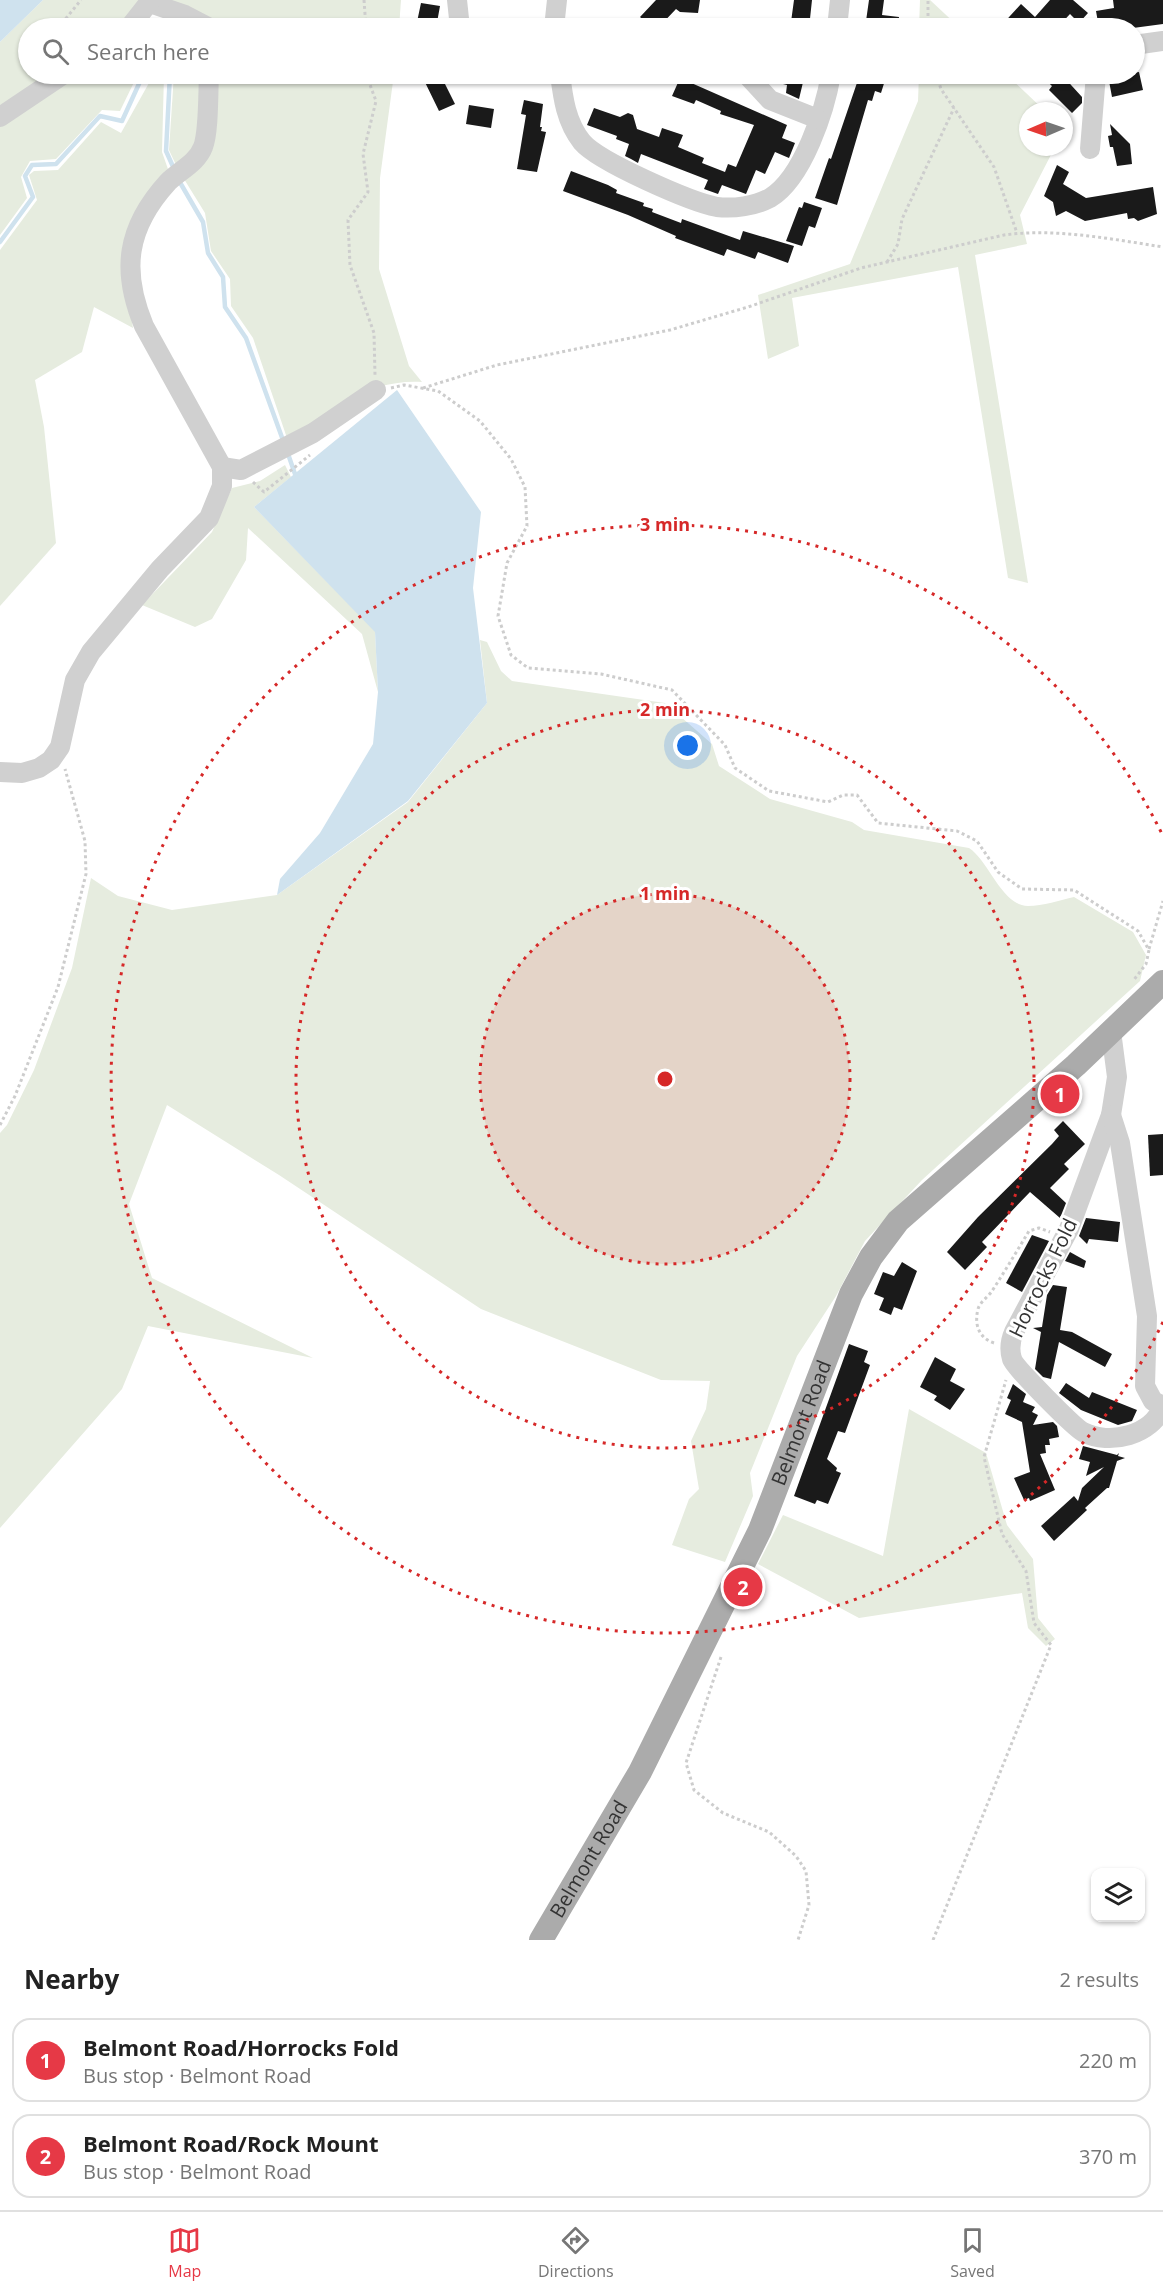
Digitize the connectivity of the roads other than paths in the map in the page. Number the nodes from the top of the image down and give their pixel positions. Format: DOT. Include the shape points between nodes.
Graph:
graph roads {
  1 [pos="457,0"];
  2 [pos="557,0"];
  3 [pos="840,0"];
  4 [pos="151,2"];
  5 [pos="137,18"];
  6 [pos="191,18"];
  7 [pos="459,18"];
  8 [pos="555,18"];
  9 [pos="838,18"];
  10 [pos="1163,41"];
  11 [pos="1145,43"];
  12 [pos="49,84"];
  13 [pos="208,84"];
  14 [pos="562,84"];
  15 [pos="755,84"];
  16 [pos="828,84"];
  17 [pos="1095,84"];
  18 [pos="3,114"];
  19 [pos="818,119"];
  20 [pos="1088,153"];
  21 [pos="376,390"];
  22 [pos="231,469"];
  23 [pos="0,772"];
  24 [pos="1163,982"];
  25 [pos="1112,1031"];
  26 [pos="1111,1115"];
  27 [pos="1163,1406"];
  28 [pos="541,1940"];
  1 -- 7 [label="street"];
  2 -- 8 [label="street"];
  3 -- 9 [label="street"];
  4 -- 5 [label="street"];
  4 -- 6 [label="street"];
  10 -- 11 [label="street"];
  12 -- 18 [label="street"];
  13 -- 22 [label="street" via="204,146 169,181 142,219 130,252 128,275 144,326"];
  14 -- 19 [label="street" via="571,124 600,158 715,207 752,205 787,185"];
  15 -- 19 [label="street" via="770,100"];
  16 -- 19 [label="street"];
  17 -- 20 [label="street"];
  21 -- 22 [label="street" via="313,433"];
  22 -- 23 [label="street" via="209,518 160,569 91,652 75,681 60,747 51,760 22,773"];
  24 -- 25 [label="main road, Belmont Road"];
  25 -- 26 [label="street, Horrocks Fold" via="1117,1077"];
  25 -- 28 [label="main road, Belmont Road" via="898,1221 871,1257 851,1294 759,1530 640,1773"];
  26 -- 27 [label="street, Horrocks Fold" via="1120,1143 1147,1316 1145,1386 1153,1401"];
  26 -- 27 [label="street, Horrocks Fold" via="1065,1236 1014,1332 1012,1355 1082,1432 1106,1437 1139,1433 1160,1414"];
}
